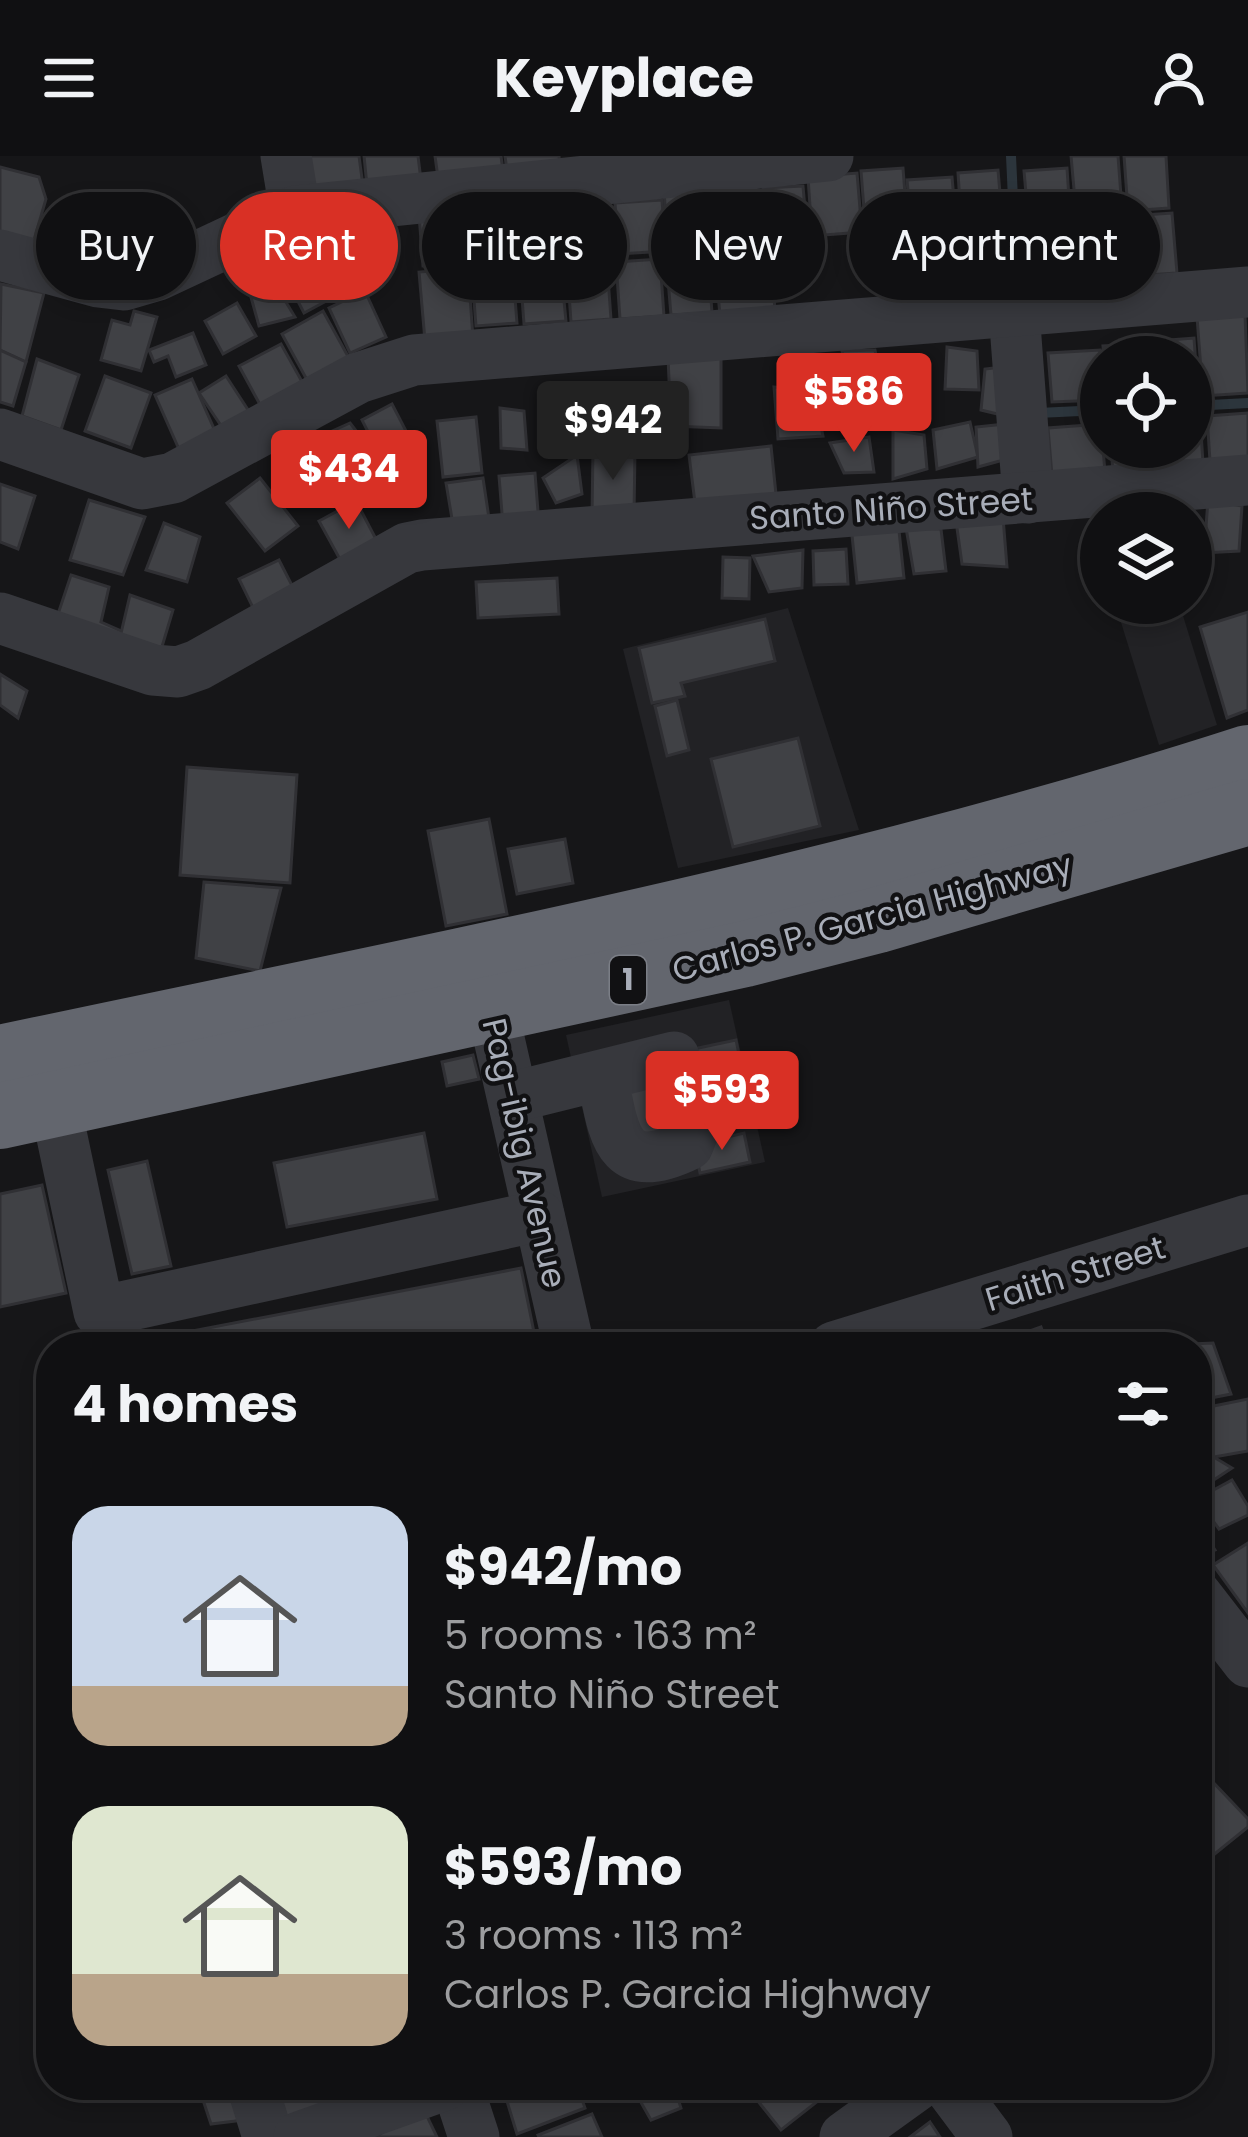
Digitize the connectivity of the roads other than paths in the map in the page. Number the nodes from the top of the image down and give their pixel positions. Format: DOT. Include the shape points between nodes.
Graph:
graph roads {
  1 [pos="286,156"];
  2 [pos="828,156"];
  3 [pos="714,162"];
  4 [pos="576,168"];
  5 [pos="436,175"];
  6 [pos="292,192"];
  7 [pos="369,192"];
  8 [pos="220,246"];
  9 [pos="0,255"];
  10 [pos="1248,292"];
  11 [pos="1014,311"];
  12 [pos="0,434"];
  13 [pos="1248,480"];
  14 [pos="1028,498"];
  15 [pos="0,619"];
  16 [pos="1248,758"];
  17 [pos="1248,812"];
  18 [pos="869,896"];
  19 [pos="487,984"];
  20 [pos="0,1058"];
  21 [pos="602,1075"];
  22 [pos="50,1091"];
  23 [pos="513,1097"];
  24 [pos="539,1216"];
  25 [pos="1248,1220"];
  26 [pos="566,1332"];
  27 [pos="883,1332"];
  28 [pos="1212,1615"];
  29 [pos="1248,1662"];
  30 [pos="257,2100"];
  31 [pos="404,2100"];
  32 [pos="462,2100"];
  33 [pos="896,2100"];
  34 [pos="960,2100"];
  35 [pos="268,2137"];
  36 [pos="299,2137"];
  37 [pos="474,2137"];
  38 [pos="845,2137"];
  39 [pos="987,2137"];
  1 -- 6 [label="street"];
  2 -- 3 [label="street"];
  3 -- 4 [label="street"];
  4 -- 5 [label="street"];
  5 -- 7 [label="street"];
  8 -- 9 [label="street" via="124,284"];
  10 -- 11 [label="street"];
  11 -- 12 [label="street" via="414,360 358,378 173,478 142,484"];
  11 -- 14 [label="street"];
  13 -- 14 [label="street, Santo Niño Street"];
  14 -- 15 [label="street, Santo Niño Street" via="407,548 178,672"];
  16 -- 18 [label="highway, Carlos P. Garcia Highway / 1"];
  17 -- 18 [label="highway, Carlos P. Garcia Highway / 1"];
  18 -- 19 [label="highway, Carlos P. Garcia Highway / 1"];
  19 -- 22 [label="highway, Carlos P. Garcia Highway / 1"];
  19 -- 23 [label="street, Pag-ibig Avenue"];
  20 -- 22 [label="highway, Carlos P. Garcia Highway / 1"];
  21 -- 23 [label="street"];
  22 -- 24 [label="street" via="99,1312"];
  23 -- 24 [label="street, Pag-ibig Avenue"];
  24 -- 26 [label="street, Pag-ibig Avenue"];
  25 -- 27 [label="street, Faith Street"];
  28 -- 29 [label="street"];
  30 -- 35 [label="street"];
  31 -- 36 [label="street"];
  32 -- 37 [label="street"];
  33 -- 38 [label="street"];
  34 -- 39 [label="street"];
}
